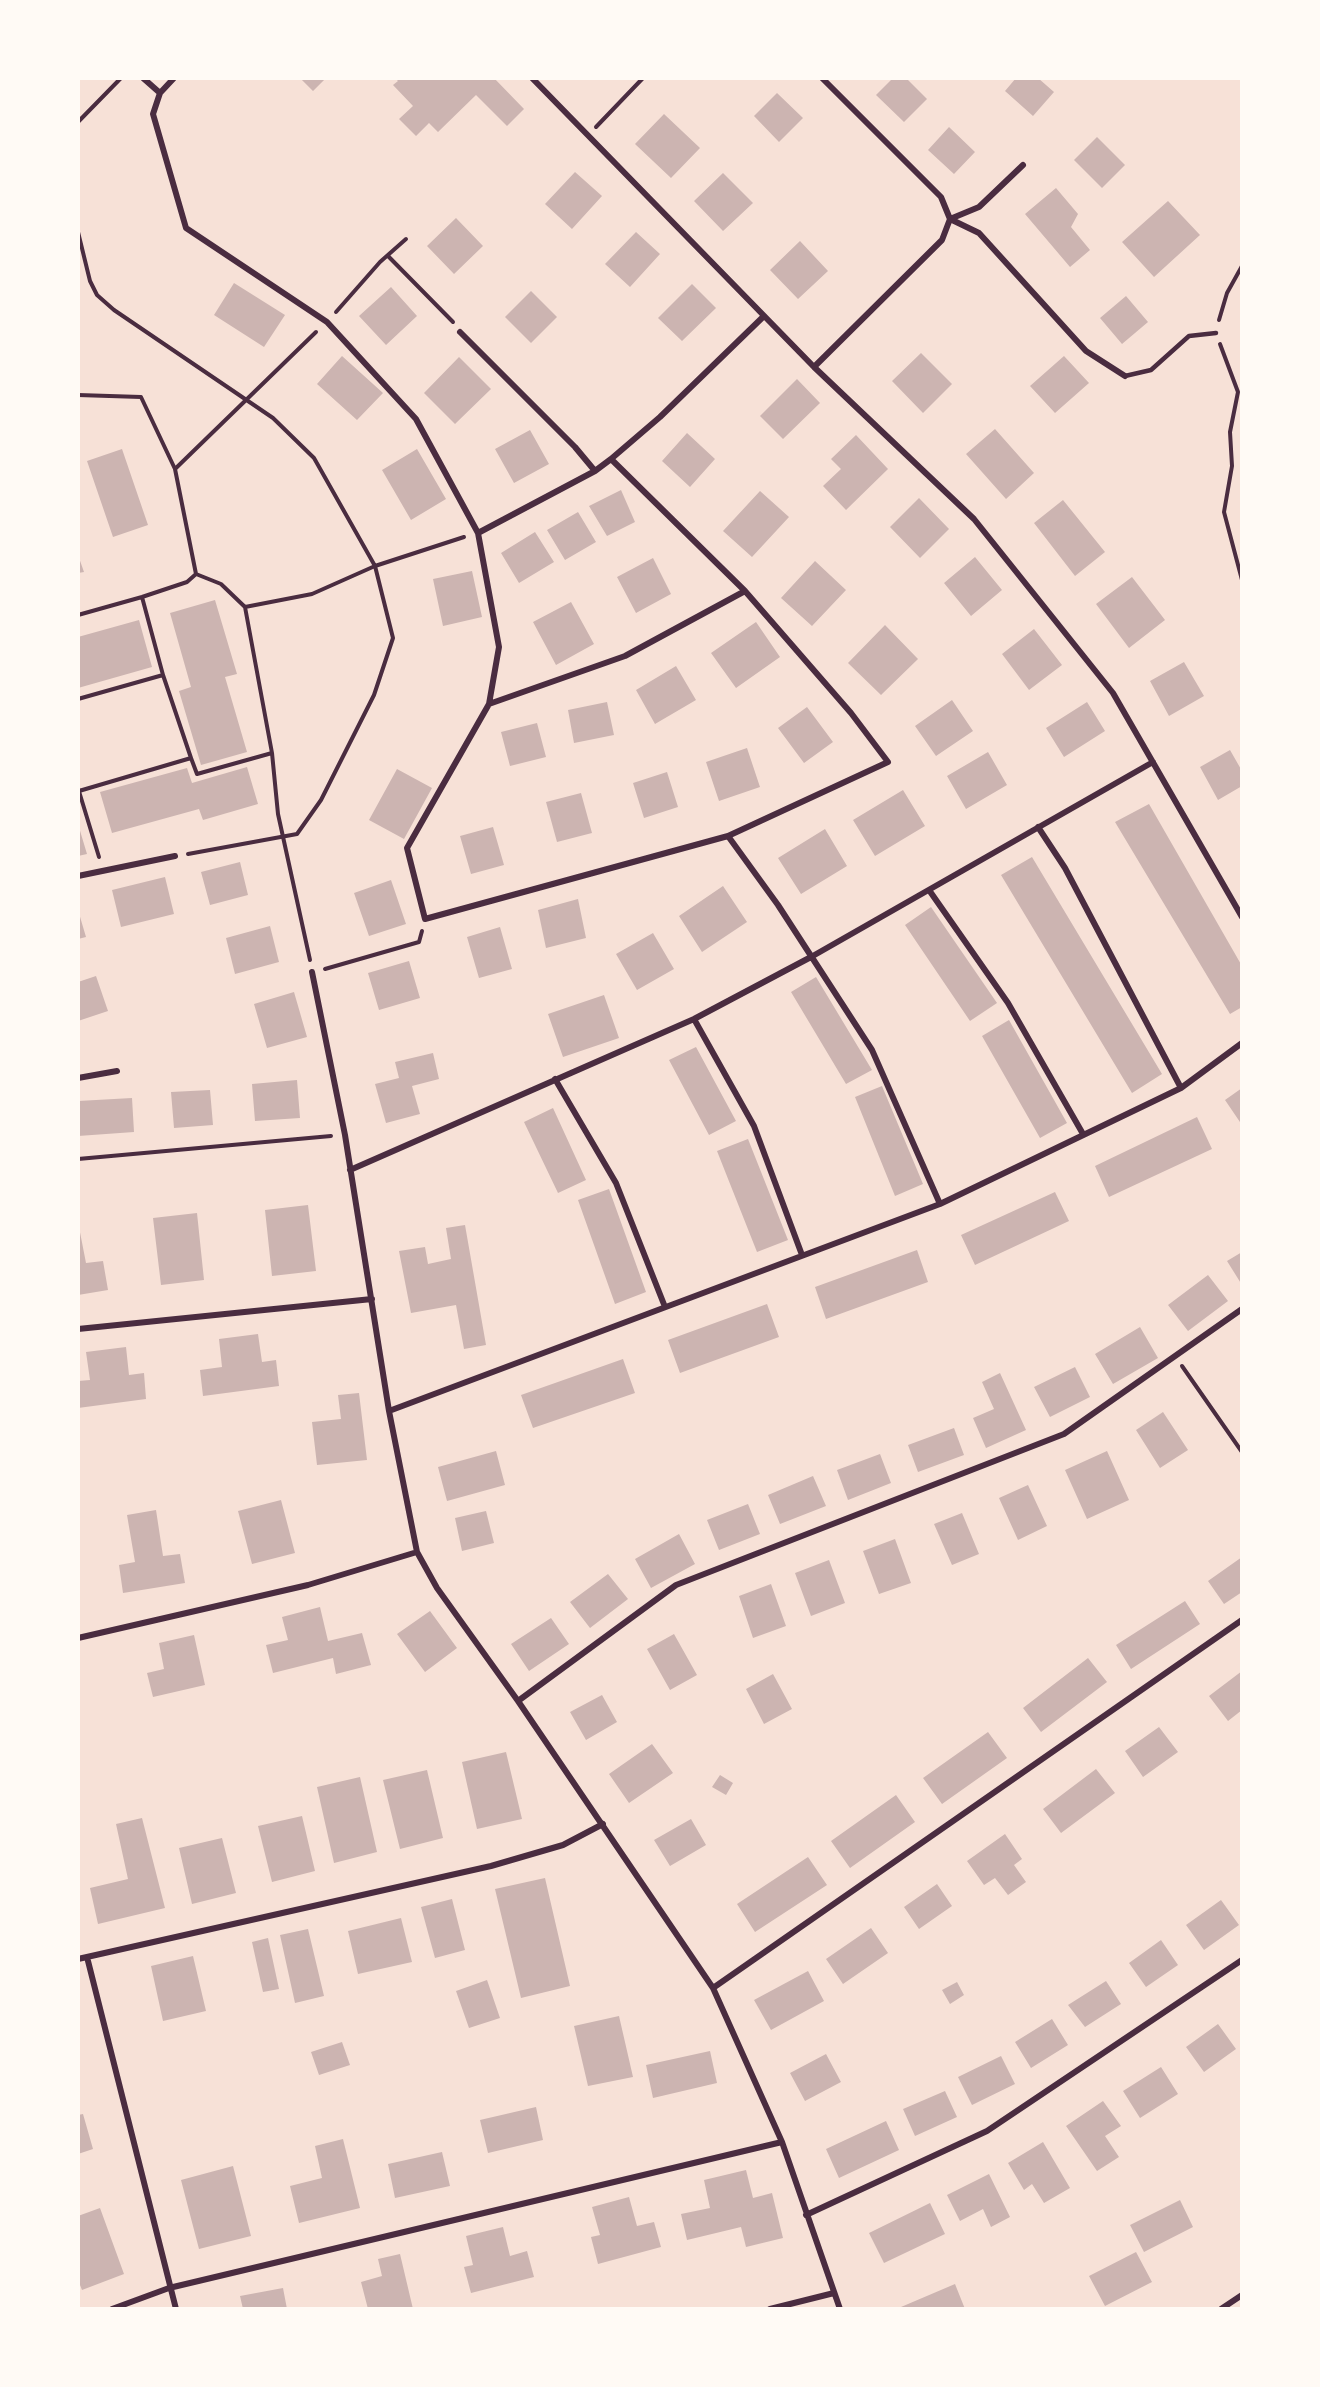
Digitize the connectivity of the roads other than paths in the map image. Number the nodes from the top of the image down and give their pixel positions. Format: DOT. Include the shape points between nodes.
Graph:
graph roads {
  1 [pos="143,78"];
  2 [pos="174,78"];
  3 [pos="532,78"];
  4 [pos="822,78"];
  5 [pos="160,93"];
  6 [pos="1023,165"];
  7 [pos="950,219"];
  8 [pos="764,316"];
  9 [pos="460,332"];
  10 [pos="1216,333"];
  11 [pos="814,367"];
  12 [pos="1125,376"];
  13 [pos="611,459"];
  14 [pos="595,471"];
  15 [pos="478,533"];
  16 [pos="745,591"];
  17 [pos="489,704"];
  18 [pos="1153,762"];
  19 [pos="1038,828"];
  20 [pos="728,836"];
  21 [pos="175,856"];
  22 [pos="78,876"];
  23 [pos="929,890"];
  24 [pos="1242,917"];
  25 [pos="811,957"];
  26 [pos="312,972"];
  27 [pos="694,1019"];
  28 [pos="1242,1043"];
  29 [pos="117,1071"];
  30 [pos="78,1078"];
  31 [pos="555,1079"];
  32 [pos="1181,1088"];
  33 [pos="1083,1134"];
  34 [pos="350,1170"];
  35 [pos="940,1204"];
  36 [pos="802,1255"];
  37 [pos="372,1299"];
  38 [pos="665,1307"];
  39 [pos="1242,1309"];
  40 [pos="78,1329"];
  41 [pos="389,1411"];
  42 [pos="417,1552"];
  43 [pos="1242,1620"];
  44 [pos="78,1638"];
  45 [pos="518,1701"];
  46 [pos="603,1824"];
  47 [pos="87,1957"];
  48 [pos="78,1959"];
  49 [pos="1242,1960"];
  50 [pos="712,1988"];
  51 [pos="782,2142"];
  52 [pos="806,2215"];
  53 [pos="169,2288"];
  54 [pos="834,2293"];
  55 [pos="1242,2295"];
  56 [pos="112,2309"];
  57 [pos="176,2309"];
  58 [pos="770,2309"];
  59 [pos="840,2309"];
  60 [pos="1221,2309"];
  1 -- 5 [label="street"];
  2 -- 5 [label="street"];
  3 -- 8 [label="street"];
  4 -- 7 [label="street" via="941,196"];
  5 -- 15 [label="street" via="153,114 186,228 327,322 416,418"];
  6 -- 7 [label="street" via="979,207"];
  7 -- 11 [label="street" via="942,240"];
  7 -- 12 [label="street" via="979,233 1086,351"];
  8 -- 11 [label="street"];
  8 -- 13 [label="street"];
  9 -- 14 [label="street"];
  10 -- 12 [label="lane" via="1189,336 1151,370"];
  11 -- 18 [label="street" via="974,519 1113,693"];
  13 -- 14 [label="street"];
  13 -- 16 [label="street"];
  14 -- 15 [label="street"];
  15 -- 17 [label="street" via="499,647"];
  16 -- 17 [label="street" via="625,656"];
  16 -- 20 [label="street" via="888,762"];
  17 -- 20 [label="street" via="407,848 425,919"];
  18 -- 19 [label="street"];
  18 -- 24 [label="street"];
  19 -- 23 [label="street"];
  19 -- 32 [label="street" via="1065,868"];
  20 -- 25 [label="street"];
  21 -- 22 [label="street"];
  23 -- 25 [label="street"];
  23 -- 33 [label="street" via="1008,1003"];
  25 -- 27 [label="street"];
  25 -- 35 [label="street" via="872,1050"];
  26 -- 34 [label="street"];
  27 -- 31 [label="street"];
  27 -- 36 [label="street" via="754,1126"];
  28 -- 32 [label="street"];
  29 -- 30 [label="street"];
  31 -- 34 [label="street"];
  31 -- 38 [label="street" via="616,1183"];
  32 -- 33 [label="street"];
  33 -- 35 [label="street"];
  34 -- 37 [label="street"];
  35 -- 36 [label="street"];
  36 -- 38 [label="street"];
  37 -- 40 [label="street"];
  37 -- 41 [label="street"];
  38 -- 41 [label="street"];
  39 -- 45 [label="street" via="1064,1434 676,1585"];
  41 -- 42 [label="street"];
  42 -- 44 [label="street" via="308,1585"];
  42 -- 45 [label="street" via="437,1588"];
  43 -- 50 [label="street"];
  45 -- 46 [label="street"];
  46 -- 47 [label="street" via="562,1845 490,1866"];
  46 -- 50 [label="street"];
  47 -- 48 [label="street"];
  47 -- 53 [label="street"];
  49 -- 52 [label="street" via="987,2130"];
  50 -- 51 [label="street"];
  51 -- 52 [label="street"];
  51 -- 53 [label="street"];
  52 -- 54 [label="street"];
  53 -- 56 [label="street"];
  53 -- 57 [label="street"];
  54 -- 58 [label="street"];
  54 -- 59 [label="street"];
  55 -- 60 [label="street"];
}
